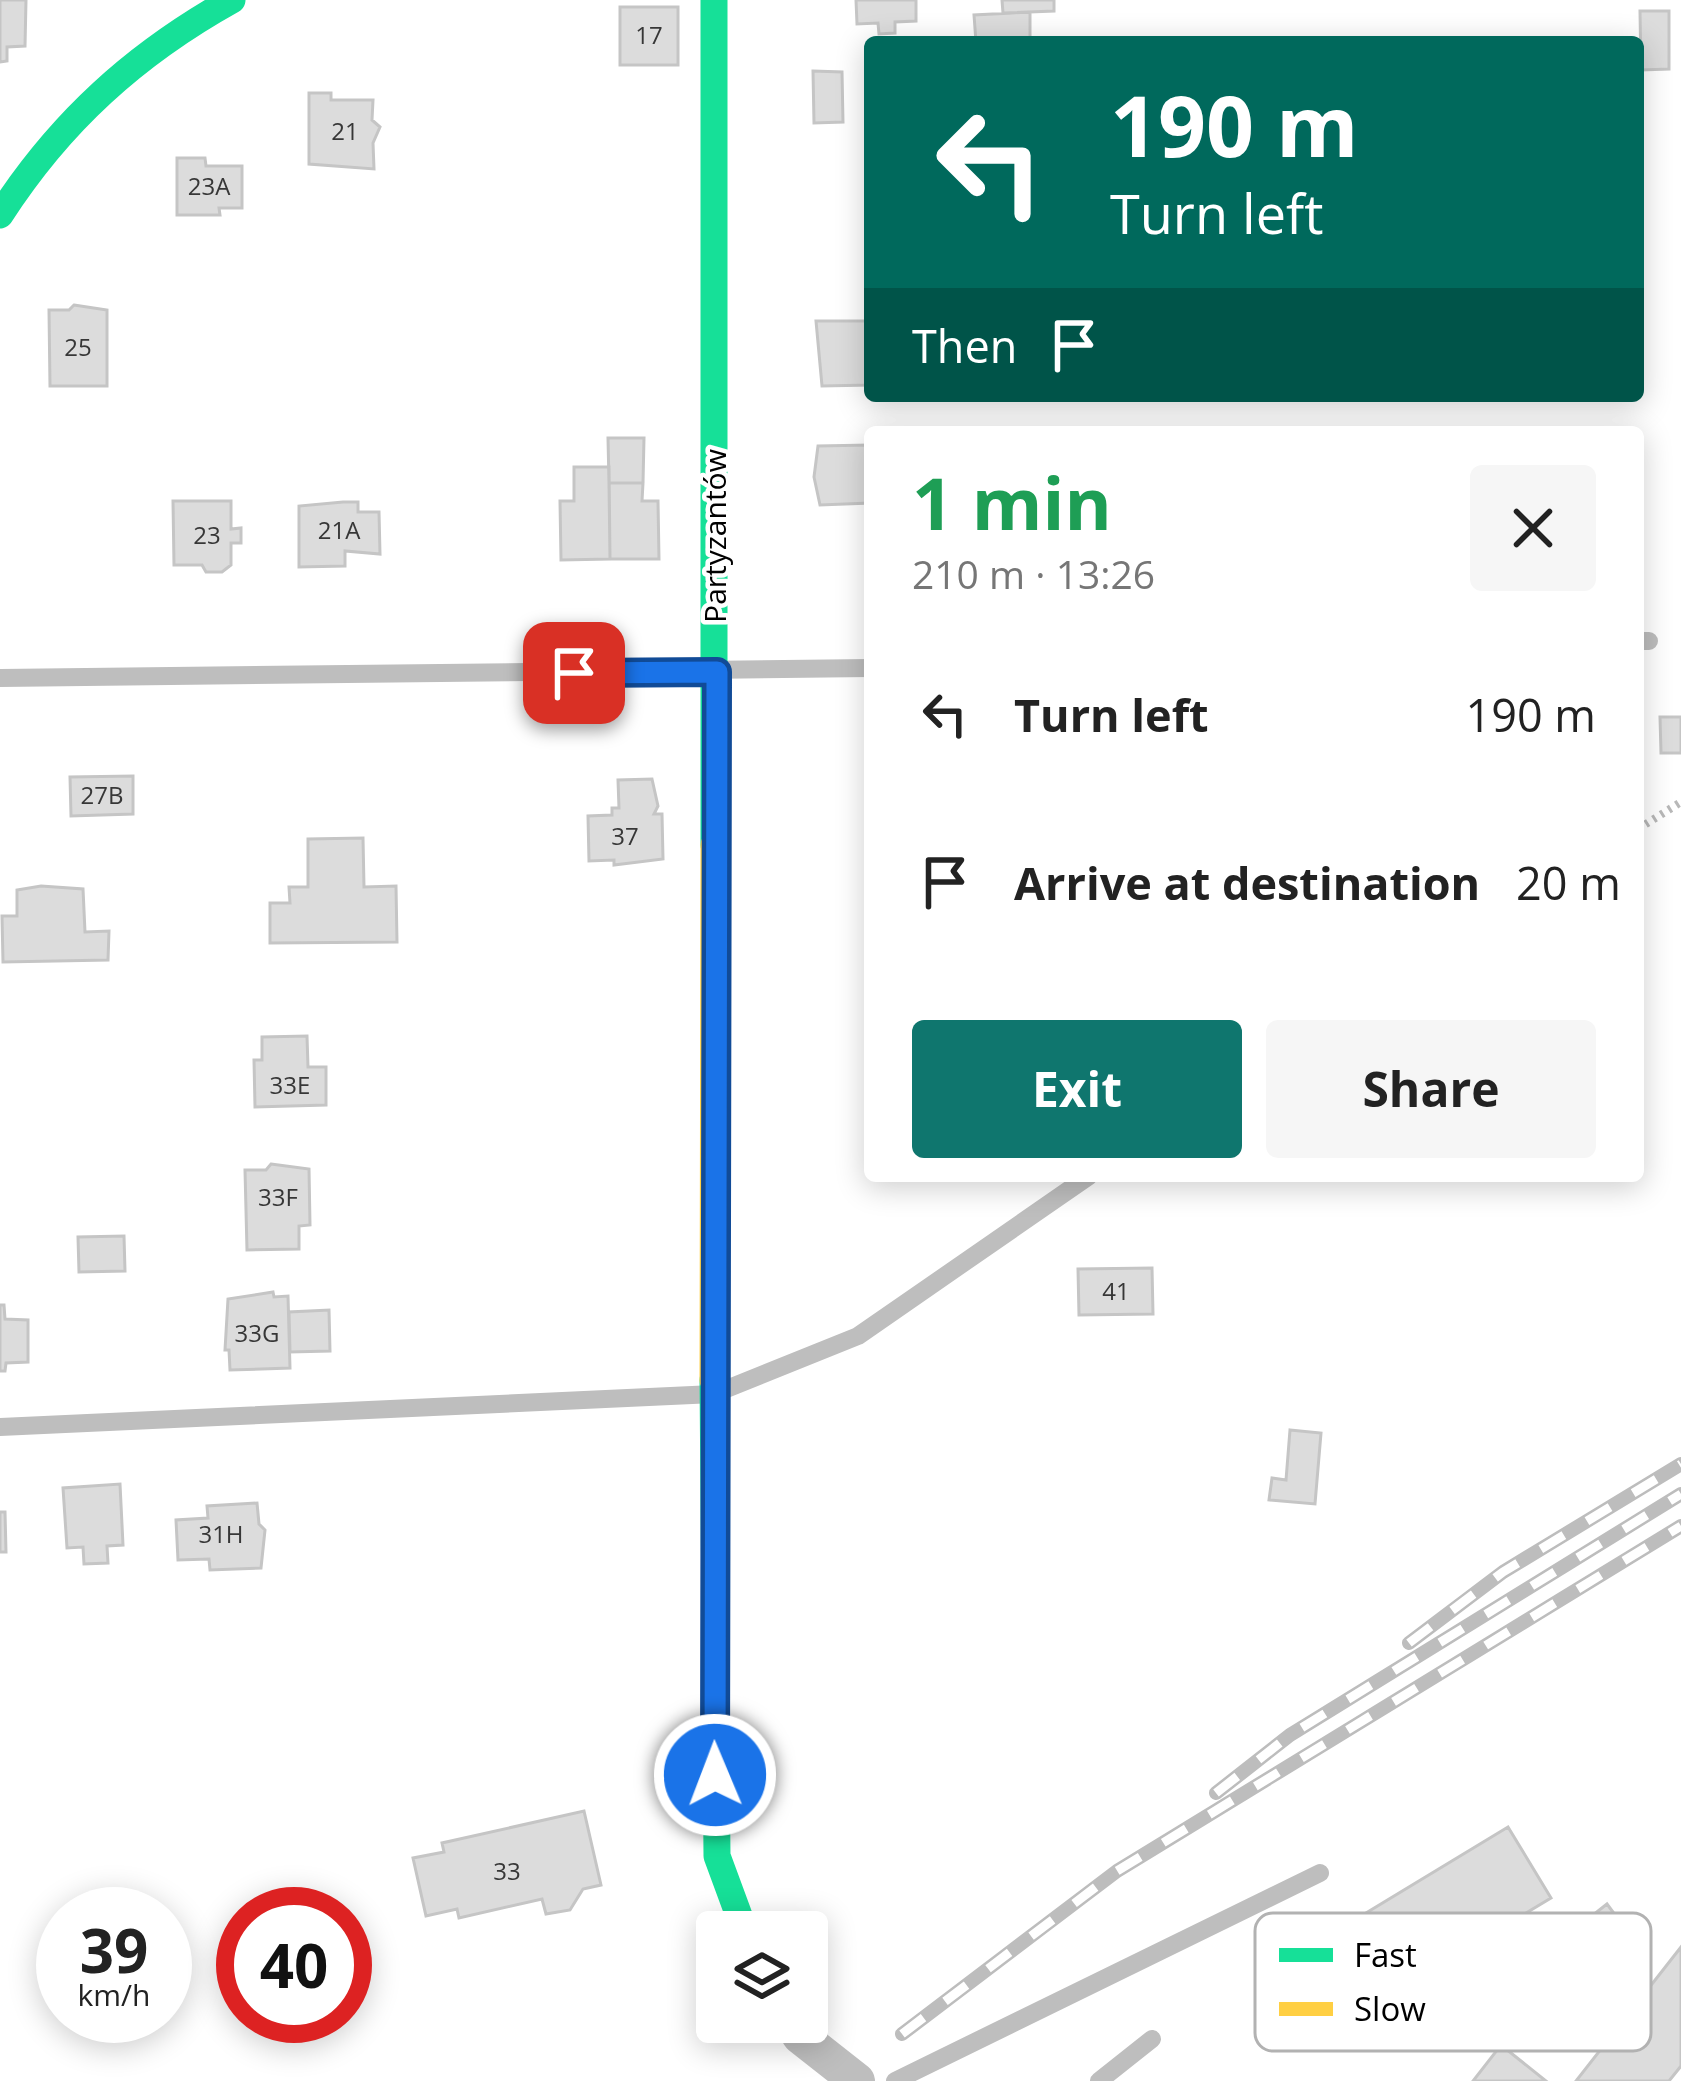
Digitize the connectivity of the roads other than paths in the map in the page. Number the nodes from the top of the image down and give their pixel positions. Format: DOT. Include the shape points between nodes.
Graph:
graph roads {
  1 [pos="232,0"];
  2 [pos="714,0"];
  3 [pos="0,215"];
  4 [pos="864,668"];
  5 [pos="717,672"];
  6 [pos="0,678"];
  7 [pos="1080,1182"];
  8 [pos="714,1394"];
  9 [pos="0,1427"];
  10 [pos="1319,1873"];
  11 [pos="737,1911"];
  12 [pos="1152,2039"];
  13 [pos="809,2043"];
  14 [pos="856,2081"];
  15 [pos="895,2081"];
  16 [pos="1099,2081"];
  1 -- 3 [label="street" via="148,50 88,101"];
  2 -- 5 [label="street, Partyzantów"];
  4 -- 5 [label="lane"];
  5 -- 6 [label="lane"];
  5 -- 8 [label="street, Partyzantów"];
  7 -- 8 [label="lane" via="858,1336"];
  8 -- 9 [label="lane"];
  8 -- 11 [label="street, Partyzantów" via="717,1856"];
  10 -- 15 [label="lane"];
  12 -- 16 [label="lane"];
  13 -- 14 [label="street"];
}
